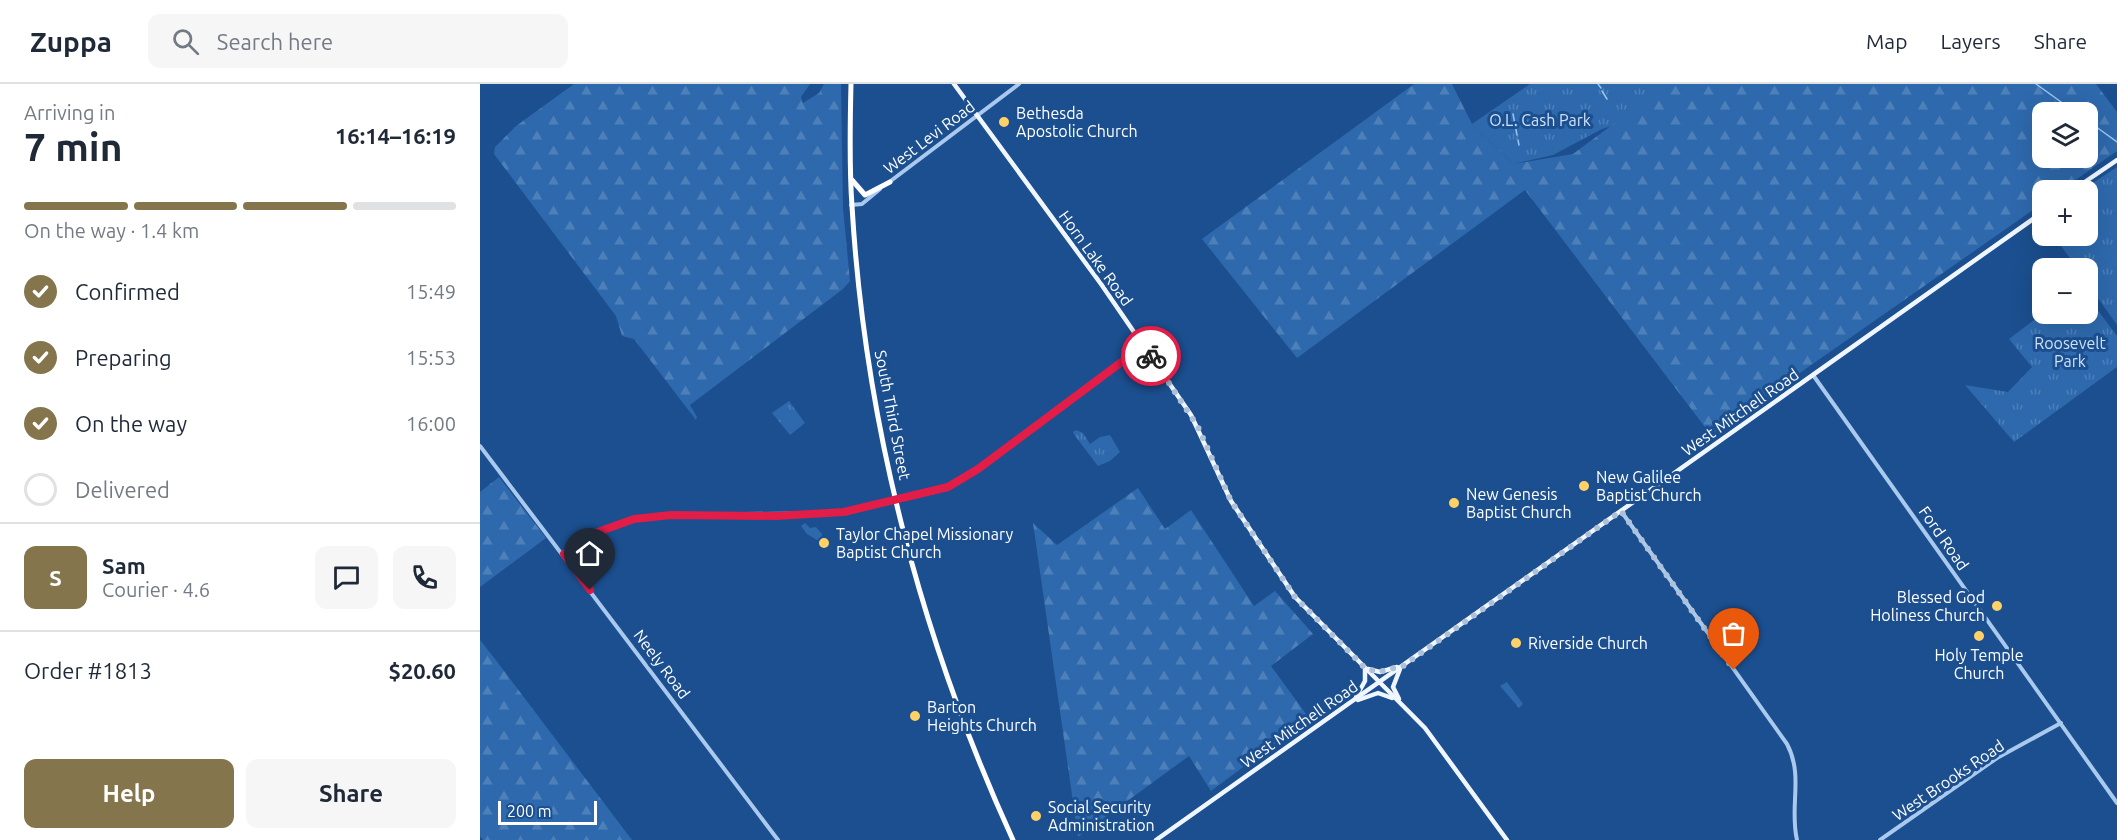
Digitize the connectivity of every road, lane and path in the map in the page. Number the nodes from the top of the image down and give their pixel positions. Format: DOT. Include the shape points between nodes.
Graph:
graph roads {
  1 [pos="851,84"];
  2 [pos="954,84"];
  3 [pos="1020,84"];
  4 [pos="978,115"];
  5 [pos="2117,160"];
  6 [pos="851,179"];
  7 [pos="2088,180"];
  8 [pos="890,182"];
  9 [pos="851,205"];
  10 [pos="2032,220"];
  11 [pos="1143,346"];
  12 [pos="1813,375"];
  13 [pos="480,446"];
  14 [pos="896,501"];
  15 [pos="1621,511"];
  16 [pos="564,554"];
  17 [pos="1403,666"];
  18 [pos="1365,668"];
  19 [pos="1379,682"];
  20 [pos="1353,701"];
  21 [pos="1402,704"];
  22 [pos="2061,723"];
  23 [pos="2117,803"];
  24 [pos="778,840"];
  25 [pos="1013,840"];
  26 [pos="1156,840"];
  27 [pos="1507,840"];
  28 [pos="1797,840"];
  29 [pos="1880,840"];
  1 -- 6 [label="highway, South Third Street"];
  2 -- 4 [label="main road, Horn Lake Road"];
  3 -- 4 [label="street, West Levi Road"];
  4 -- 8 [label="street, West Levi Road"];
  4 -- 11 [label="main road, Horn Lake Road"];
  5 -- 7 [label="main road"];
  6 -- 8 [label="highway" via="865,195"];
  6 -- 9 [label="highway, South Third Street"];
  8 -- 9 [label="street, West Levi Road" via="862,204"];
  9 -- 14 [label="highway, South Third Street" via="869,364"];
  10 -- 12 [label="main road, West Mitchell Road"];
  11 -- 14 [label="street" via="968,476 934,492"];
  11 -- 18 [label="main road, Horn Lake Road" via="1196,422 1231,501 1295,597"];
  12 -- 15 [label="main road, West Mitchell Road"];
  12 -- 22 [label="street, Ford Road"];
  13 -- 16 [label="street, Neely Road"];
  14 -- 16 [label="street" via="826,514 671,515 634,519 595,533"];
  14 -- 25 [label="highway, South Third Street" via="948,682"];
  15 -- 17 [label="main road, West Mitchell Road"];
  15 -- 28 [label="street" via="1787,744 1797,772"];
  16 -- 24 [label="street, Neely Road"];
  17 -- 18 [label="main road" via="1378,672"];
  17 -- 19 [label="main road, West Mitchell Road"];
  17 -- 21 [label="main road" via="1393,687"];
  18 -- 19 [label="main road, Horn Lake Road"];
  18 -- 20 [label="main road" via="1365,681"];
  19 -- 20 [label="main road, West Mitchell Road"];
  19 -- 21 [label="main road, Horn Lake Road"];
  20 -- 21 [label="main road" via="1381,693"];
  20 -- 26 [label="main road, West Mitchell Road"];
  21 -- 27 [label="main road, Horn Lake Road" via="1425,728"];
  22 -- 23 [label="street, Ford Road"];
  22 -- 29 [label="street, West Brooks Road" via="1997,758"];
}
